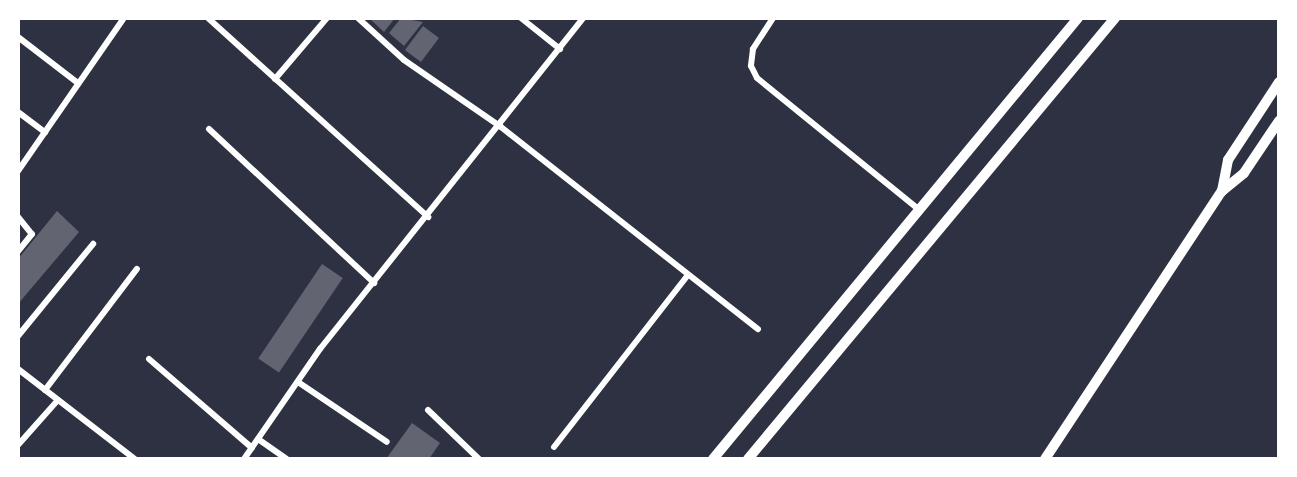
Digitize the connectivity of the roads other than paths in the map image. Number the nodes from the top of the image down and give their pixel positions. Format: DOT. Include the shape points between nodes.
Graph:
graph roads {
  1 [pos="124,18"];
  2 [pos="208,18"];
  3 [pos="327,18"];
  4 [pos="358,18"];
  5 [pos="521,18"];
  6 [pos="583,18"];
  7 [pos="773,18"];
  8 [pos="1078,18"];
  9 [pos="1114,18"];
  10 [pos="18,38"];
  11 [pos="560,48"];
  12 [pos="275,79"];
  13 [pos="1279,82"];
  14 [pos="78,83"];
  15 [pos="18,112"];
  16 [pos="1279,121"];
  17 [pos="501,127"];
  18 [pos="209,129"];
  19 [pos="45,132"];
  20 [pos="18,171"];
  21 [pos="1222,191"];
  22 [pos="918,208"];
  23 [pos="18,217"];
  24 [pos="428,217"];
  25 [pos="93,244"];
  26 [pos="18,251"];
  27 [pos="137,269"];
  28 [pos="688,274"];
  29 [pos="374,283"];
  30 [pos="758,329"];
  31 [pos="18,336"];
  32 [pos="149,359"];
  33 [pos="19,372"];
  34 [pos="298,382"];
  35 [pos="45,390"];
  36 [pos="58,400"];
  37 [pos="428,410"];
  38 [pos="258,440"];
  39 [pos="387,442"];
  40 [pos="18,445"];
  41 [pos="554,447"];
  42 [pos="252,448"];
  43 [pos="131,458"];
  44 [pos="244,459"];
  45 [pos="288,459"];
  46 [pos="479,459"];
  47 [pos="713,459"];
  48 [pos="748,459"];
  49 [pos="1045,459"];
  1 -- 14 [label="street"];
  2 -- 12 [label="street"];
  3 -- 12 [label="street"];
  4 -- 17 [label="street" via="404,60"];
  5 -- 11 [label="street"];
  6 -- 11 [label="street"];
  7 -- 22 [label="street" via="753,49 750,66 757,78"];
  8 -- 22 [label="street"];
  9 -- 48 [label="street"];
  10 -- 14 [label="street"];
  11 -- 17 [label="street"];
  12 -- 24 [label="street"];
  13 -- 21 [label="street" via="1228,160"];
  14 -- 19 [label="street"];
  15 -- 19 [label="street"];
  16 -- 21 [label="street" via="1244,173"];
  17 -- 24 [label="street"];
  17 -- 28 [label="street"];
  18 -- 29 [label="street"];
  19 -- 20 [label="street"];
  21 -- 49 [label="street"];
  22 -- 47 [label="street"];
  23 -- 26 [label="street" via="32,234"];
  24 -- 29 [label="street"];
  25 -- 31 [label="street"];
  27 -- 35 [label="street"];
  28 -- 30 [label="street"];
  28 -- 41 [label="street"];
  29 -- 34 [label="street"];
  32 -- 42 [label="street"];
  33 -- 35 [label="street"];
  34 -- 38 [label="street"];
  34 -- 39 [label="street"];
  35 -- 36 [label="street"];
  36 -- 40 [label="street"];
  36 -- 43 [label="street"];
  37 -- 46 [label="street"];
  38 -- 42 [label="street"];
  38 -- 45 [label="street"];
  42 -- 44 [label="street"];
}
